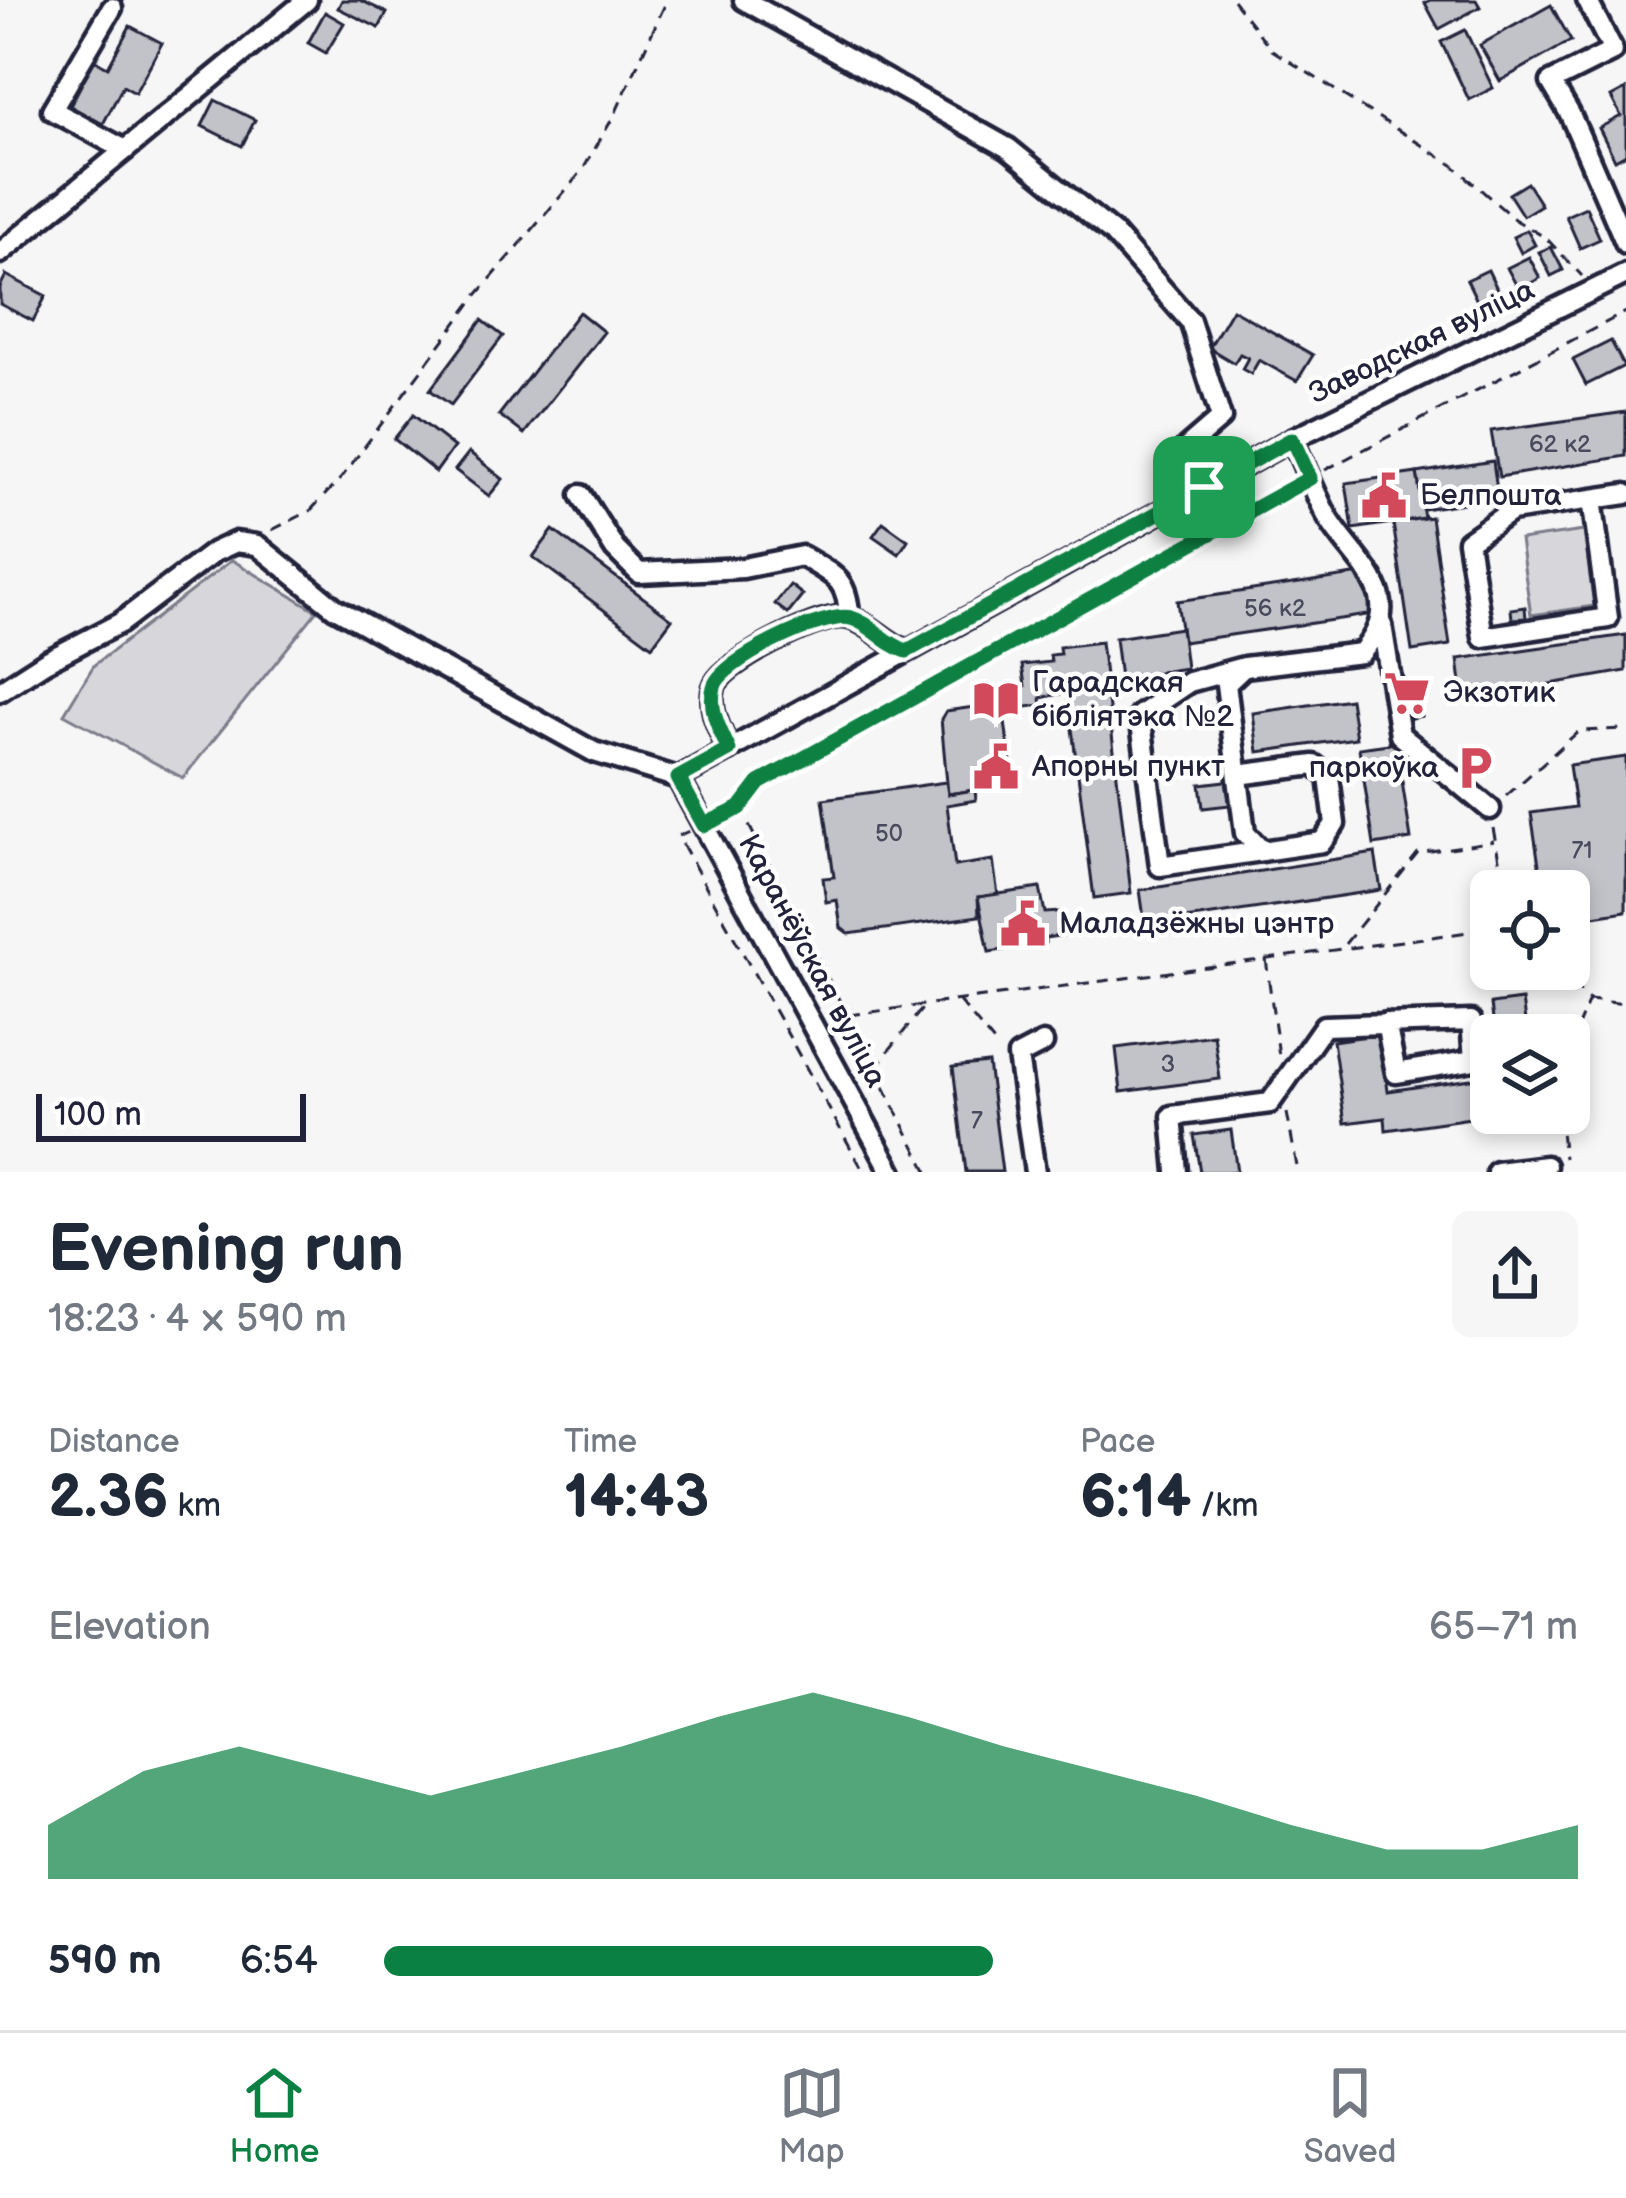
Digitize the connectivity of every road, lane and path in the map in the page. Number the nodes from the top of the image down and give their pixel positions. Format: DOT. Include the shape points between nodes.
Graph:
graph roads {
  1 [pos="307,0"];
  2 [pos="667,0"];
  3 [pos="744,0"];
  4 [pos="1233,0"];
  5 [pos="1587,0"];
  6 [pos="112,8"];
  7 [pos="125,150"];
  8 [pos="1626,184"];
  9 [pos="1605,195"];
  10 [pos="1626,244"];
  11 [pos="0,253"];
  12 [pos="1626,274"];
  13 [pos="1595,290"];
  14 [pos="1624,314"];
  15 [pos="1292,439"];
  16 [pos="1310,478"];
  17 [pos="1204,487"];
  18 [pos="1626,494"];
  19 [pos="581,495"];
  20 [pos="1592,499"];
  21 [pos="257,545"];
  22 [pos="1380,614"];
  23 [pos="849,617"];
  24 [pos="907,651"];
  25 [pos="1244,667"];
  26 [pos="0,691"];
  27 [pos="1626,729"];
  28 [pos="729,750"];
  29 [pos="1238,776"];
  30 [pos="678,778"];
  31 [pos="740,808"];
  32 [pos="1490,809"];
  33 [pos="704,825"];
  34 [pos="1496,841"];
  35 [pos="1262,851"];
  36 [pos="1501,870"];
  37 [pos="1470,931"];
  38 [pos="1343,946"];
  39 [pos="1579,990"];
  40 [pos="958,1000"];
  41 [pos="1589,1000"];
  42 [pos="926,1004"];
  43 [pos="1626,1004"];
  44 [pos="1583,1014"];
  45 [pos="847,1015"];
  46 [pos="1386,1023"];
  47 [pos="1042,1043"];
  48 [pos="1020,1065"];
  49 [pos="874,1069"];
  50 [pos="1558,1134"];
  51 [pos="1293,1161"];
  52 [pos="1555,1169"];
  53 [pos="864,1172"];
  54 [pos="892,1172"];
  55 [pos="928,1172"];
  56 [pos="1035,1172"];
  57 [pos="1177,1172"];
  58 [pos="1288,1172"];
  59 [pos="1497,1172"];
  1 -- 7 [label="street"];
  2 -- 21 [label="path" via="582,171 477,295 342,477 310,512"];
  3 -- 17 [label="street" via="1008,148 1113,233 1190,321 1220,418 1184,450"];
  4 -- 13 [label="path" via="1272,50 1453,165 1546,238"];
  5 -- 9 [label="street" via="1613,51 1551,82"];
  6 -- 7 [label="street" via="52,110"];
  7 -- 11 [label="street"];
  8 -- 9 [label="street"];
  9 -- 10 [label="street"];
  12 -- 13 [label="street, Заводская вуліца"];
  13 -- 14 [label="path"];
  13 -- 15 [label="street, Заводская вуліца"];
  14 -- 16 [label="path"];
  15 -- 16 [label="street"];
  15 -- 17 [label="street, Заводская вуліца"];
  16 -- 22 [label="street" via="1329,519 1372,571"];
  16 -- 31 [label="path" via="759,783"];
  17 -- 24 [label="street, Заводская вуліца"];
  18 -- 20 [label="street"];
  19 -- 23 [label="street" via="639,573 802,556 839,579"];
  20 -- 20 [label="street" via="1511,511 1468,541 1483,637 1608,618"];
  21 -- 26 [label="street" via="236,542 214,552 120,623"];
  21 -- 30 [label="street" via="335,608 574,741"];
  22 -- 25 [label="street" via="1361,653"];
  22 -- 32 [label="street" via="1400,735"];
  23 -- 24 [label="street"];
  23 -- 28 [label="street" via="814,621 715,681 714,718"];
  24 -- 28 [label="street, Заводская вуліца"];
  25 -- 29 [label="street" via="1226,684"];
  25 -- 35 [label="street" via="1190,682 1140,715 1160,866"];
  27 -- 32 [label="path" via="1579,731"];
  28 -- 30 [label="street, Заводская вуліца"];
  29 -- 35 [label="street" via="1245,832"];
  29 -- 35 [label="street" via="1314,765 1329,777 1335,824 1322,842"];
  30 -- 33 [label="street, Каранёўская вуліца"];
  31 -- 33 [label="path"];
  31 -- 45 [label="path"];
  32 -- 34 [label="path"];
  33 -- 53 [label="path" via="678,836"];
  33 -- 54 [label="street, Каранёўская вуліца"];
  34 -- 36 [label="path"];
  34 -- 38 [label="path" via="1418,853"];
  37 -- 38 [label="path"];
  38 -- 40 [label="path"];
  39 -- 41 [label="path"];
  40 -- 42 [label="path"];
  40 -- 48 [label="path"];
  41 -- 43 [label="path"];
  41 -- 44 [label="path"];
  42 -- 45 [label="path"];
  42 -- 49 [label="path"];
  45 -- 49 [label="path"];
  46 -- 46 [label="street" via="1396,1072 1474,1060 1471,1021"];
  46 -- 57 [label="street" via="1324,1026 1270,1103 1172,1116"];
  47 -- 48 [label="street" via="1018,1055"];
  48 -- 56 [label="street"];
  49 -- 55 [label="path"];
  50 -- 52 [label="path"];
  51 -- 58 [label="path"];
  52 -- 59 [label="street"];
}
